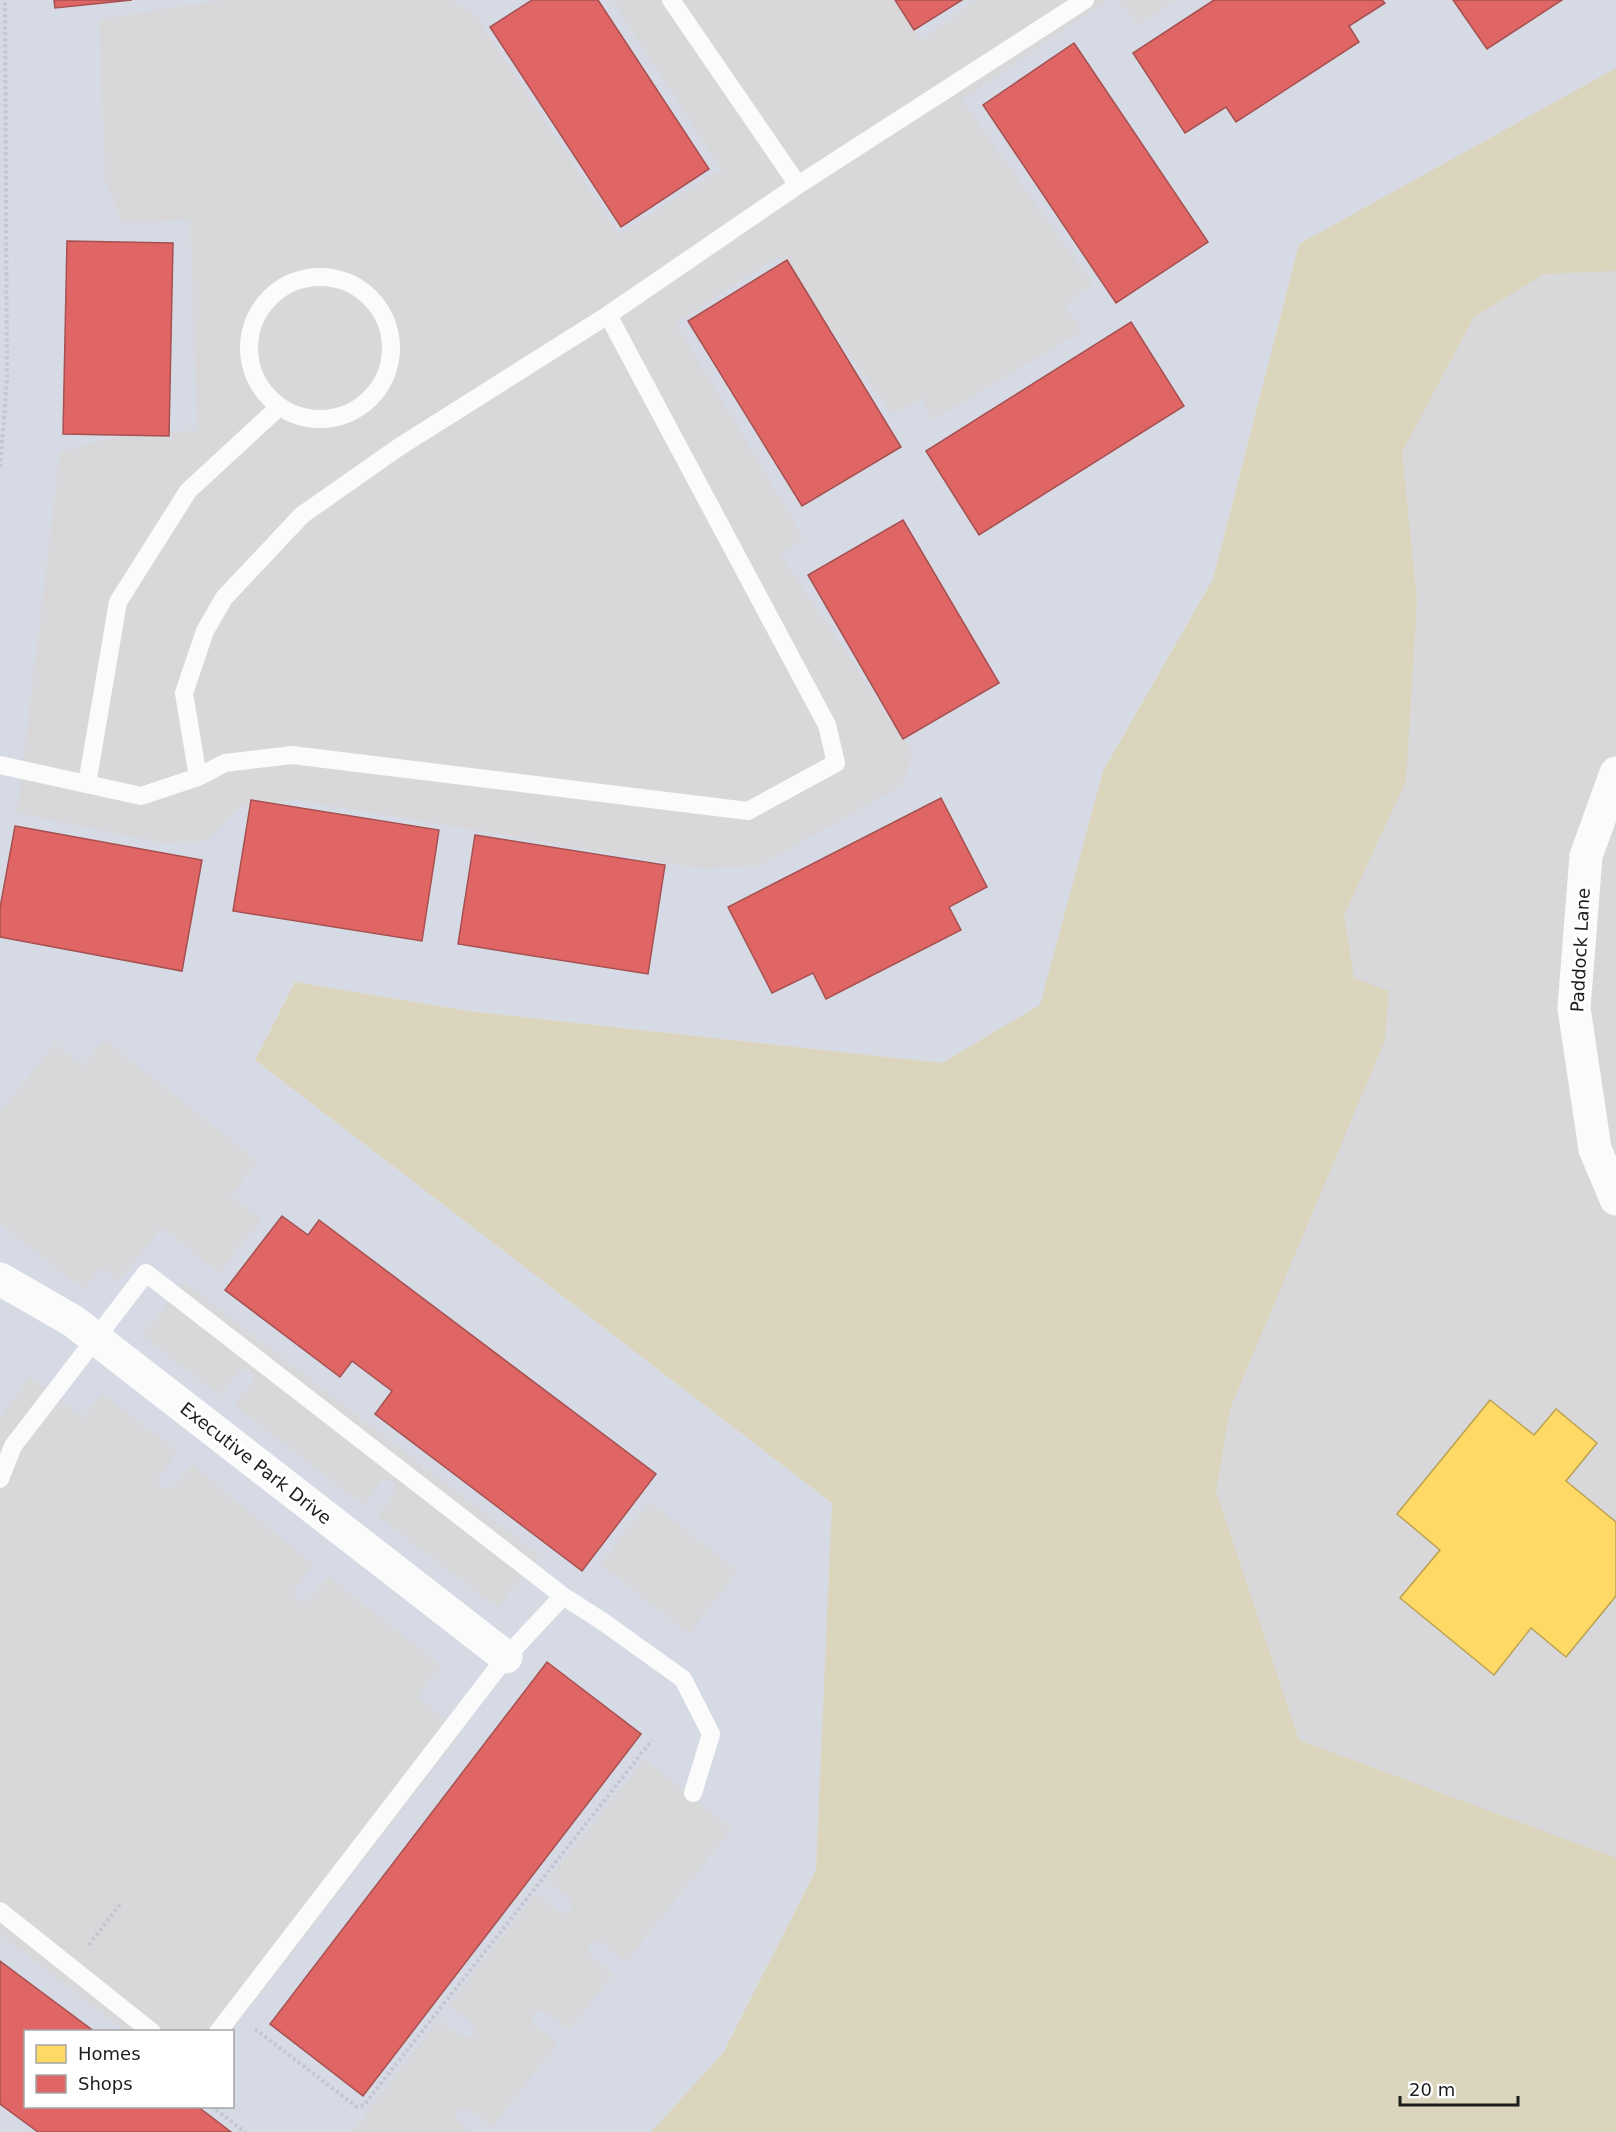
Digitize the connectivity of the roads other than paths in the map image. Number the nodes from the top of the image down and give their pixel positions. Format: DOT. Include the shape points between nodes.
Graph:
graph roads {
  1 [pos="671,0"];
  2 [pos="1084,0"];
  3 [pos="798,185"];
  4 [pos="608,315"];
  5 [pos="279,407"];
  6 [pos="0,765"];
  7 [pos="1616,772"];
  8 [pos="198,777"];
  9 [pos="87,784"];
  10 [pos="1616,1199"];
  11 [pos="0,1279"];
  12 [pos="96,1338"];
  13 [pos="0,1479"];
  14 [pos="563,1596"];
  15 [pos="506,1657"];
  16 [pos="693,1793"];
  17 [pos="0,1911"];
  18 [pos="151,2030"];
  19 [pos="219,2030"];
  1 -- 3 [label="lane"];
  2 -- 3 [label="lane"];
  3 -- 4 [label="lane"];
  4 -- 8 [label="lane" via="399,447 302,515 224,598 206,631 184,693"];
  4 -- 8 [label="lane" via="827,725 836,763 748,811 292,755 225,763"];
  5 -- 5 [label="lane" via="302,417 326,419 350,413 380,387 389,365 391,340 383,316 365,294 344,281 319,277 295,281 268,298 254,319 248,343 250,367 261,390"];
  5 -- 9 [label="lane" via="188,491 118,602"];
  6 -- 9 [label="lane"];
  7 -- 10 [label="street, Paddock Lane" via="1586,855 1574,1008 1595,1149"];
  8 -- 9 [label="lane" via="141,796"];
  11 -- 12 [label="street, Executive Park Drive"];
  12 -- 13 [label="lane" via="14,1446"];
  12 -- 14 [label="lane" via="146,1273"];
  12 -- 15 [label="street, Executive Park Drive"];
  14 -- 15 [label="lane"];
  14 -- 16 [label="lane" via="683,1679 711,1734"];
  15 -- 19 [label="lane"];
  17 -- 18 [label="lane"];
}
